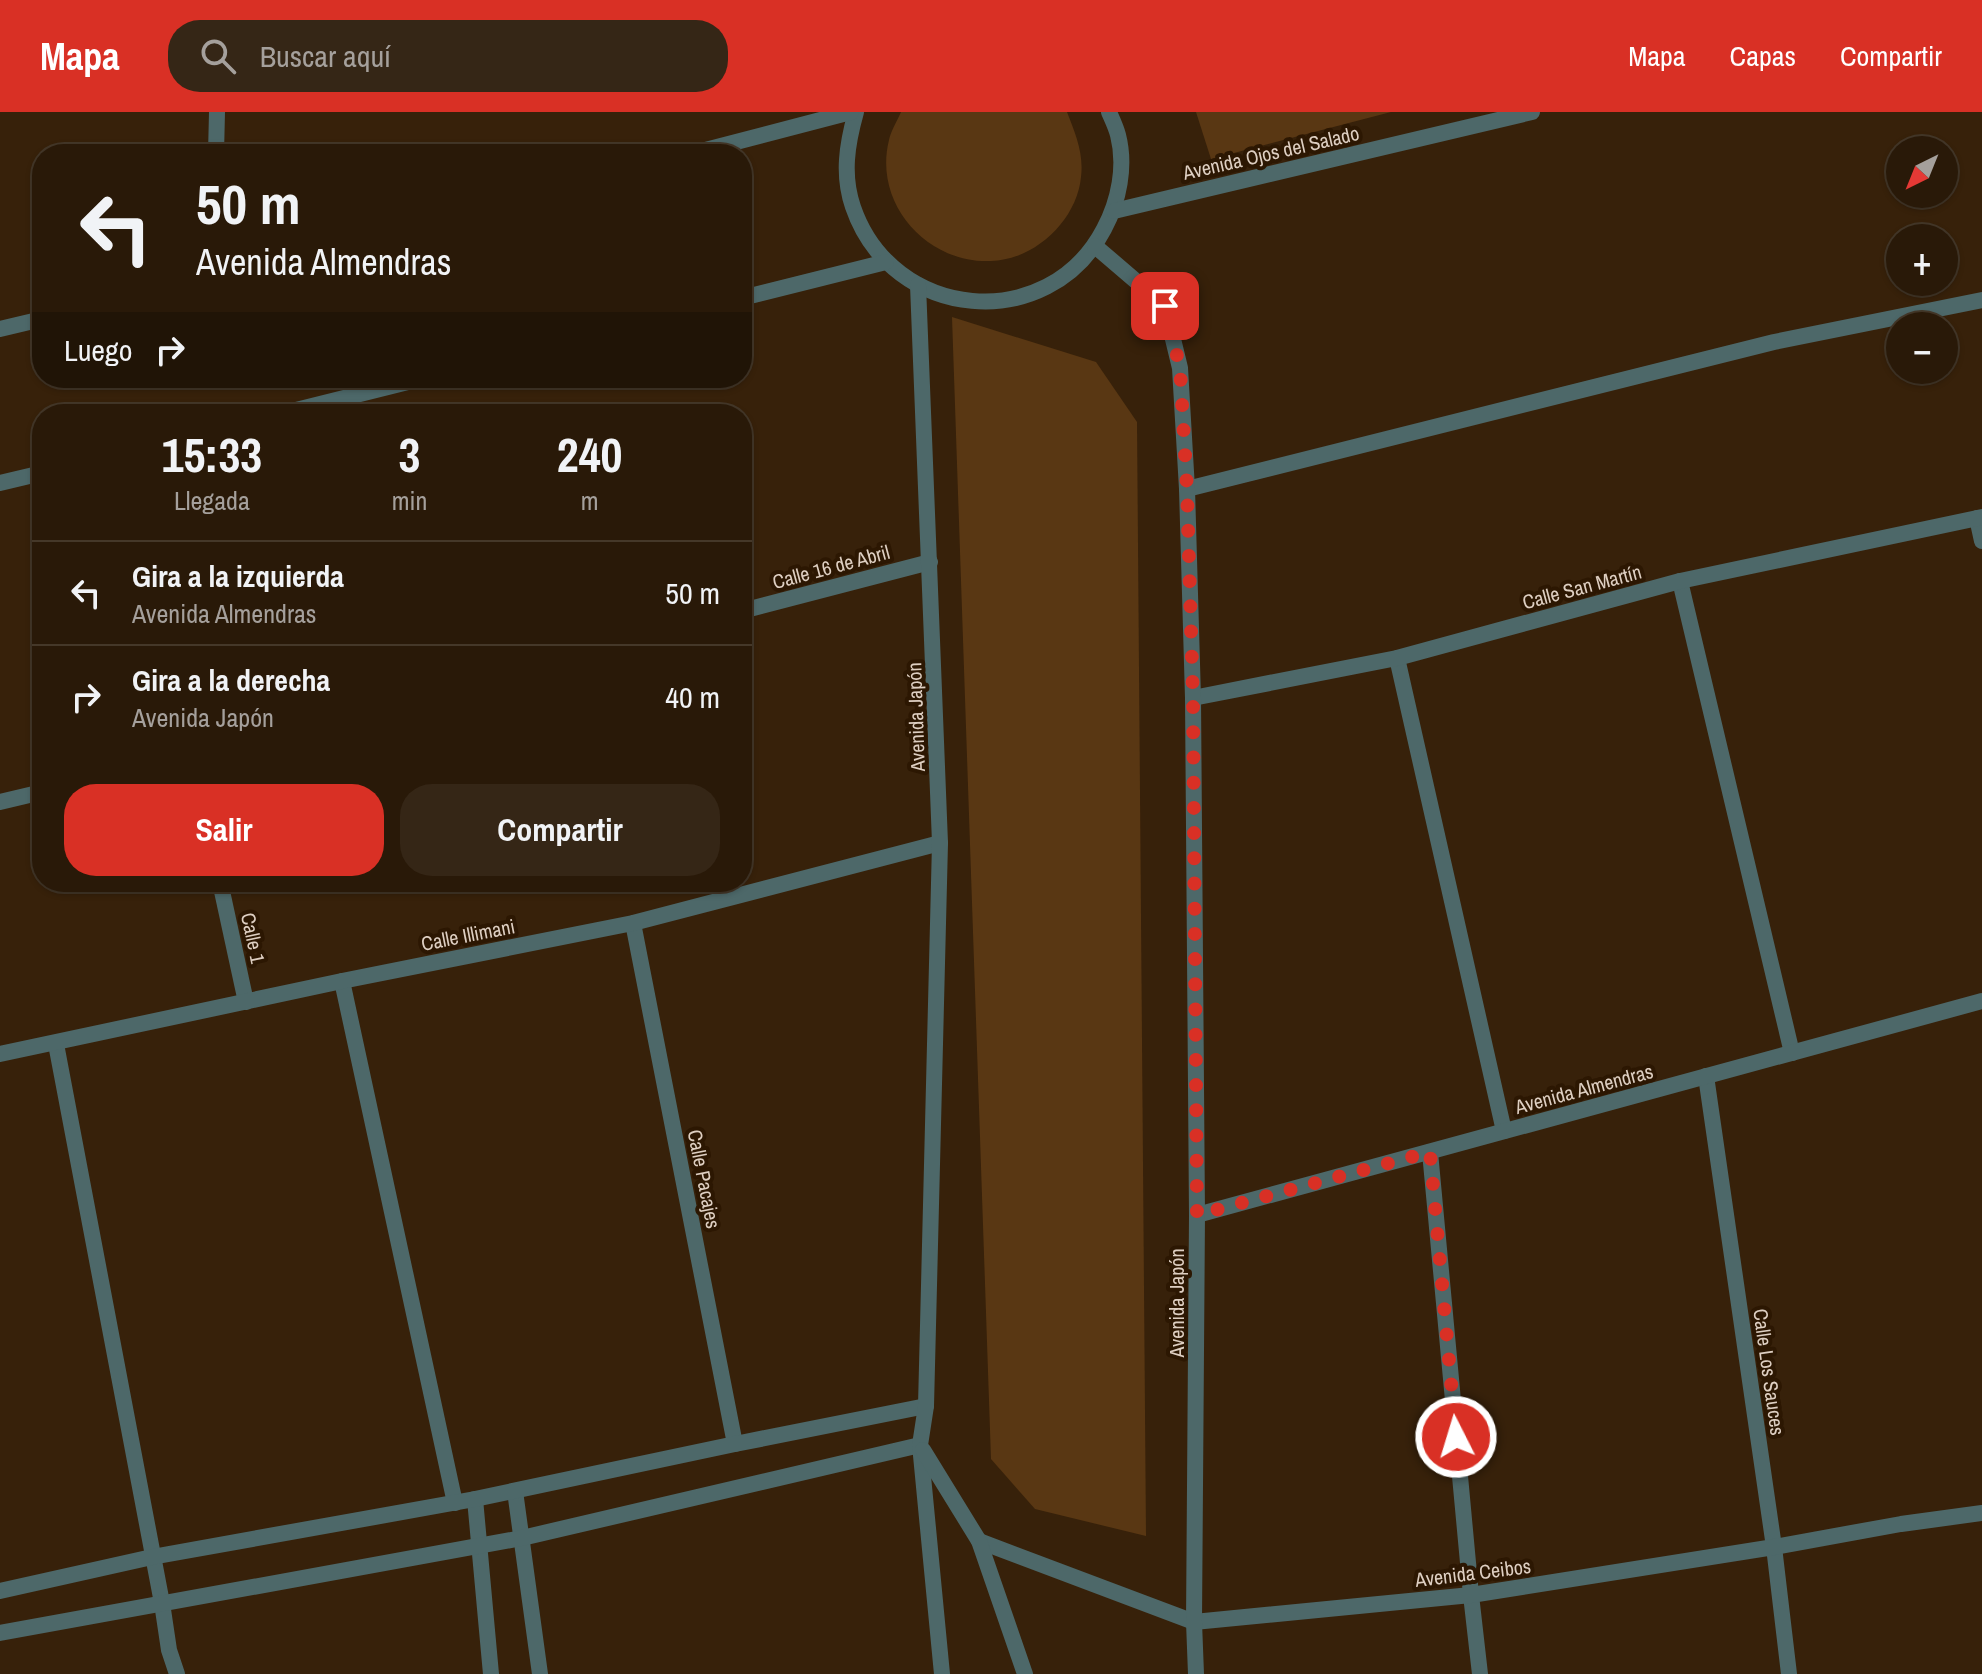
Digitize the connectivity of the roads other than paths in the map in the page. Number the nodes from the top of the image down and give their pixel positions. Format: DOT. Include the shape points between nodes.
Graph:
graph roads {
  1 [pos="217,112"];
  2 [pos="854,112"];
  3 [pos="1109,112"];
  4 [pos="1532,112"];
  5 [pos="216,144"];
  6 [pos="729,144"];
  7 [pos="1114,211"];
  8 [pos="1095,246"];
  9 [pos="886,262"];
  10 [pos="918,285"];
  11 [pos="752,296"];
  12 [pos="1982,300"];
  13 [pos="32,321"];
  14 [pos="0,329"];
  15 [pos="384,388"];
  16 [pos="320,404"];
  17 [pos="32,475"];
  18 [pos="0,483"];
  19 [pos="1187,489"];
  20 [pos="1979,518"];
  21 [pos="1982,541"];
  22 [pos="930,562"];
  23 [pos="1680,581"];
  24 [pos="752,608"];
  25 [pos="1397,658"];
  26 [pos="1193,698"];
  27 [pos="32,794"];
  28 [pos="0,802"];
  29 [pos="940,843"];
  30 [pos="222,892"];
  31 [pos="752,892"];
  32 [pos="752,892"];
  33 [pos="633,923"];
  34 [pos="342,981"];
  35 [pos="1982,1001"];
  36 [pos="246,1002"];
  37 [pos="56,1044"];
  38 [pos="1792,1053"];
  39 [pos="0,1054"];
  40 [pos="1706,1076"];
  41 [pos="1504,1131"];
  42 [pos="1430,1152"];
  43 [pos="1197,1215"];
  44 [pos="926,1406"];
  45 [pos="735,1444"];
  46 [pos="920,1445"];
  47 [pos="515,1491"];
  48 [pos="475,1499"];
  49 [pos="455,1503"];
  50 [pos="1982,1513"];
  51 [pos="522,1538"];
  52 [pos="979,1541"];
  53 [pos="479,1545"];
  54 [pos="1774,1547"];
  55 [pos="152,1557"];
  56 [pos="0,1591"];
  57 [pos="1471,1595"];
  58 [pos="162,1603"];
  59 [pos="1194,1622"];
  60 [pos="0,1633"];
  61 [pos="177,1674"];
  62 [pos="491,1674"];
  63 [pos="540,1674"];
  64 [pos="942,1674"];
  65 [pos="1025,1674"];
  66 [pos="1196,1674"];
  67 [pos="1480,1674"];
  68 [pos="1789,1674"];
  1 -- 5 [label="street"];
  2 -- 6 [label="street"];
  2 -- 9 [label="street" via="846,174 852,207"];
  3 -- 7 [label="street" via="1118,136 1121,174"];
  4 -- 7 [label="street, Avenida Ojos del Salado"];
  7 -- 8 [label="street"];
  8 -- 10 [label="street" via="1068,275 1033,294 1007,300 955,299"];
  8 -- 19 [label="street, Avenida Japón" via="1165,306 1180,368"];
  9 -- 10 [label="street"];
  9 -- 11 [label="street"];
  10 -- 22 [label="street, Avenida Japón"];
  12 -- 19 [label="street" via="1774,342"];
  13 -- 14 [label="street"];
  15 -- 16 [label="street"];
  17 -- 18 [label="street"];
  19 -- 26 [label="street, Avenida Japón"];
  20 -- 21 [label="street"];
  20 -- 23 [label="street, Calle San Martín"];
  22 -- 24 [label="street, Calle 16 de Abril"];
  22 -- 29 [label="street, Avenida Japón"];
  23 -- 25 [label="street, Calle San Martín"];
  23 -- 38 [label="street"];
  25 -- 26 [label="street, Calle San Martín"];
  25 -- 41 [label="street"];
  26 -- 43 [label="street, Avenida Japón"];
  27 -- 28 [label="street"];
  29 -- 32 [label="street, Calle Illimani"];
  29 -- 44 [label="street, Avenida Japón"];
  30 -- 36 [label="street, Calle 1"];
  31 -- 33 [label="street, Calle Illimani"];
  33 -- 34 [label="street, Calle Illimani"];
  33 -- 45 [label="street, Calle Pacajes"];
  34 -- 36 [label="street, Calle Illimani"];
  34 -- 49 [label="street"];
  35 -- 38 [label="street, Avenida Almendras"];
  36 -- 37 [label="street, Calle Illimani"];
  37 -- 39 [label="street, Calle Illimani"];
  37 -- 55 [label="street"];
  38 -- 40 [label="street, Avenida Almendras"];
  40 -- 41 [label="street, Avenida Almendras"];
  40 -- 54 [label="street, Calle Los Sauces"];
  41 -- 42 [label="street, Avenida Almendras"];
  42 -- 43 [label="street, Avenida Almendras"];
  42 -- 57 [label="street"];
  43 -- 59 [label="street, Avenida Japón"];
  44 -- 45 [label="street"];
  44 -- 46 [label="street, Avenida Japón"];
  45 -- 47 [label="street"];
  46 -- 51 [label="street"];
  46 -- 52 [label="street"];
  46 -- 64 [label="street, Avenida Japón"];
  47 -- 48 [label="street"];
  47 -- 51 [label="street"];
  48 -- 49 [label="street"];
  48 -- 53 [label="street"];
  49 -- 55 [label="street"];
  50 -- 54 [label="street, Avenida Ceibos"];
  51 -- 53 [label="street"];
  51 -- 63 [label="street"];
  52 -- 59 [label="street, Avenida Ceibos"];
  52 -- 65 [label="street"];
  53 -- 58 [label="street"];
  53 -- 62 [label="street"];
  54 -- 57 [label="street, Avenida Ceibos"];
  54 -- 68 [label="street, Calle Los Sauces"];
  55 -- 56 [label="street"];
  55 -- 58 [label="street"];
  57 -- 59 [label="street, Avenida Ceibos"];
  57 -- 67 [label="street"];
  58 -- 60 [label="street"];
  58 -- 61 [label="street"];
  59 -- 66 [label="street, Avenida Japón"];
}
